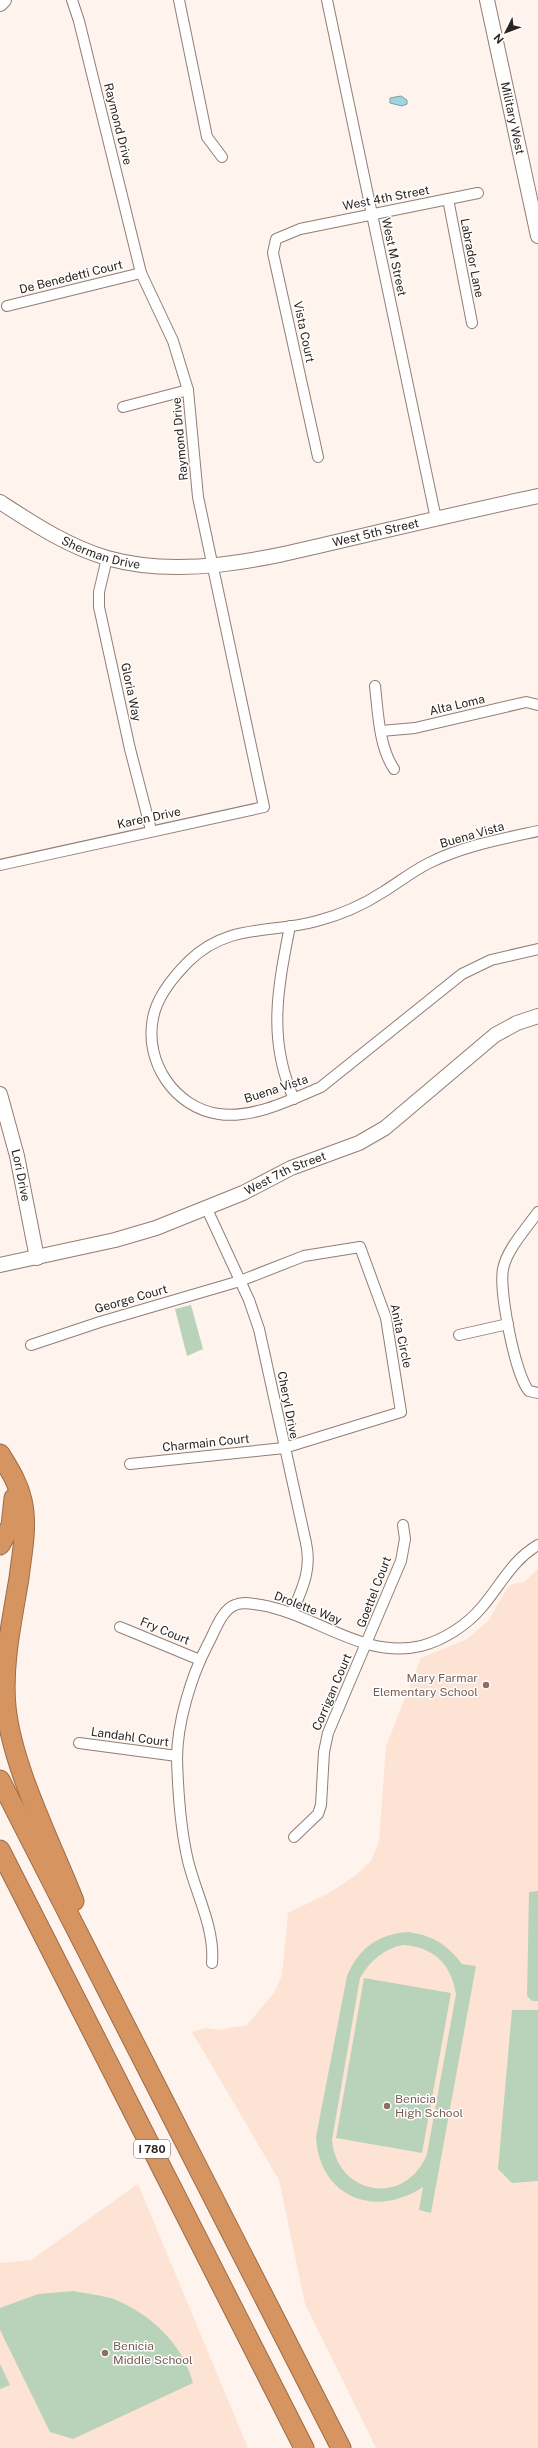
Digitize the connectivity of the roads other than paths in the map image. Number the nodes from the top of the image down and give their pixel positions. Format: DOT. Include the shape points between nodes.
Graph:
graph roads {
  1 [pos="4,0"];
  2 [pos="72,0"];
  3 [pos="179,0"];
  4 [pos="328,0"];
  5 [pos="487,0"];
  6 [pos="0,4"];
  7 [pos="222,157"];
  8 [pos="478,193"];
  9 [pos="448,199"];
  10 [pos="371,214"];
  11 [pos="300,229"];
  12 [pos="538,236"];
  13 [pos="141,273"];
  14 [pos="7,306"];
  15 [pos="472,323"];
  16 [pos="188,390"];
  17 [pos="123,407"];
  18 [pos="318,457"];
  19 [pos="538,496"];
  20 [pos="0,502"];
  21 [pos="436,519"];
  22 [pos="107,558"];
  23 [pos="213,566"];
  24 [pos="375,686"];
  25 [pos="538,704"];
  26 [pos="382,731"];
  27 [pos="256,767"];
  28 [pos="394,769"];
  29 [pos="151,830"];
  30 [pos="538,832"];
  31 [pos="0,865"];
  32 [pos="290,926"];
  33 [pos="538,949"];
  34 [pos="538,1016"];
  35 [pos="0,1094"];
  36 [pos="294,1099"];
  37 [pos="206,1207"];
  38 [pos="538,1212"];
  39 [pos="37,1258"];
  40 [pos="0,1265"];
  41 [pos="240,1281"];
  42 [pos="508,1324"];
  43 [pos="459,1335"];
  44 [pos="30,1345"];
  45 [pos="538,1393"];
  46 [pos="284,1448"];
  47 [pos="4,1460"];
  48 [pos="130,1464"];
  49 [pos="403,1525"];
  50 [pos="0,1545"];
  51 [pos="538,1545"];
  52 [pos="292,1613"];
  53 [pos="120,1627"];
  54 [pos="367,1643"];
  55 [pos="200,1660"];
  56 [pos="78,1743"];
  57 [pos="177,1756"];
  58 [pos="0,1780"];
  59 [pos="294,1837"];
  60 [pos="0,1850"];
  61 [pos="212,1963"];
  62 [pos="110,1995"];
  63 [pos="304,2448"];
  64 [pos="341,2448"];
  1 -- 6 [label="street"];
  2 -- 13 [label="street, Raymond Drive"];
  3 -- 7 [label="street" via="207,137"];
  4 -- 10 [label="street, West M Street"];
  5 -- 12 [label="street, Military West"];
  8 -- 9 [label="street, West 4th Street"];
  9 -- 10 [label="street, West 4th Street"];
  9 -- 15 [label="street, Labrador Lane"];
  10 -- 11 [label="street, West 4th Street"];
  10 -- 21 [label="street, West M Street"];
  11 -- 18 [label="street, Vista Court" via="276,239 274,253"];
  13 -- 14 [label="street, De Benedetti Court"];
  13 -- 16 [label="street, Raymond Drive" via="173,341"];
  16 -- 17 [label="street"];
  16 -- 23 [label="street, Raymond Drive" via="193,420 198,496"];
  19 -- 21 [label="street, West 5th Street"];
  20 -- 22 [label="street, Sherman Drive" via="54,536"];
  21 -- 23 [label="street, West 5th Street" via="300,550"];
  22 -- 23 [label="street, Sherman Drive" via="141,564"];
  22 -- 29 [label="street, Gloria Way" via="100,586 99,607 130,749"];
  23 -- 27 [label="street, Raymond Drive"];
  24 -- 26 [label="street"];
  25 -- 26 [label="street, Alta Loma" via="526,702 415,728"];
  26 -- 28 [label="street"];
  27 -- 29 [label="street, Karen Drive" via="264,807"];
  29 -- 31 [label="street, Karen Drive"];
  30 -- 32 [label="street, Buena Vista" via="451,853 415,870 367,902 317,921"];
  32 -- 36 [label="street" via="278,981 276,1024 283,1068"];
  32 -- 36 [label="street, Buena Vista" via="236,933 204,949 181,969 164,992 153,1018 151,1035 156,1062 165,1080 176,1093 204,1111 234,1115"];
  33 -- 36 [label="street, Buena Vista" via="491,960 462,974 333,1079"];
  34 -- 37 [label="street, West 7th Street" via="517,1023 495,1035 386,1128 359,1143 291,1168"];
  35 -- 39 [label="street, Lori Drive" via="17,1156"];
  37 -- 39 [label="street, West 7th Street" via="156,1228"];
  37 -- 41 [label="street, Cheryl Drive"];
  38 -- 42 [label="street" via="509,1254 503,1268 502,1286"];
  39 -- 40 [label="street, West 7th Street"];
  41 -- 44 [label="street, George Court"];
  41 -- 46 [label="street, Cheryl Drive" via="259,1329"];
  41 -- 46 [label="street, Anita Circle" via="304,1256 360,1247 386,1318 401,1412"];
  42 -- 43 [label="street"];
  42 -- 45 [label="street" via="523,1381 529,1391"];
  46 -- 48 [label="street, Charmain Court"];
  46 -- 52 [label="street, Cheryl Drive" via="309,1565 306,1580"];
  47 -- 50 [label="highway" via="13,1490 13,1511 10,1526"];
  47 -- 62 [label="highway" via="15,1477 22,1500 24,1523 24,1543 8,1648 6,1709 18,1760"];
  49 -- 54 [label="street, Goettel Court" via="405,1540 401,1561"];
  51 -- 54 [label="street, Drolette Way" via="510,1568 474,1617 444,1637 409,1648 393,1649"];
  52 -- 54 [label="street, Drolette Way" via="355,1641"];
  52 -- 55 [label="street, Drolette Way" via="274,1607 236,1604 227,1610"];
  53 -- 55 [label="street, Fry Court"];
  54 -- 59 [label="street, Corrigan Court" via="328,1733 318,1814"];
  55 -- 57 [label="street, Drolette Way" via="184,1707"];
  56 -- 57 [label="street, Landahl Court"];
  57 -- 61 [label="street, Drolette Way" via="182,1829 188,1860 214,1945"];
  58 -- 62 [label="highway, I 780"];
  60 -- 63 [label="highway, I 780"];
  62 -- 64 [label="highway, I 780"];
}
